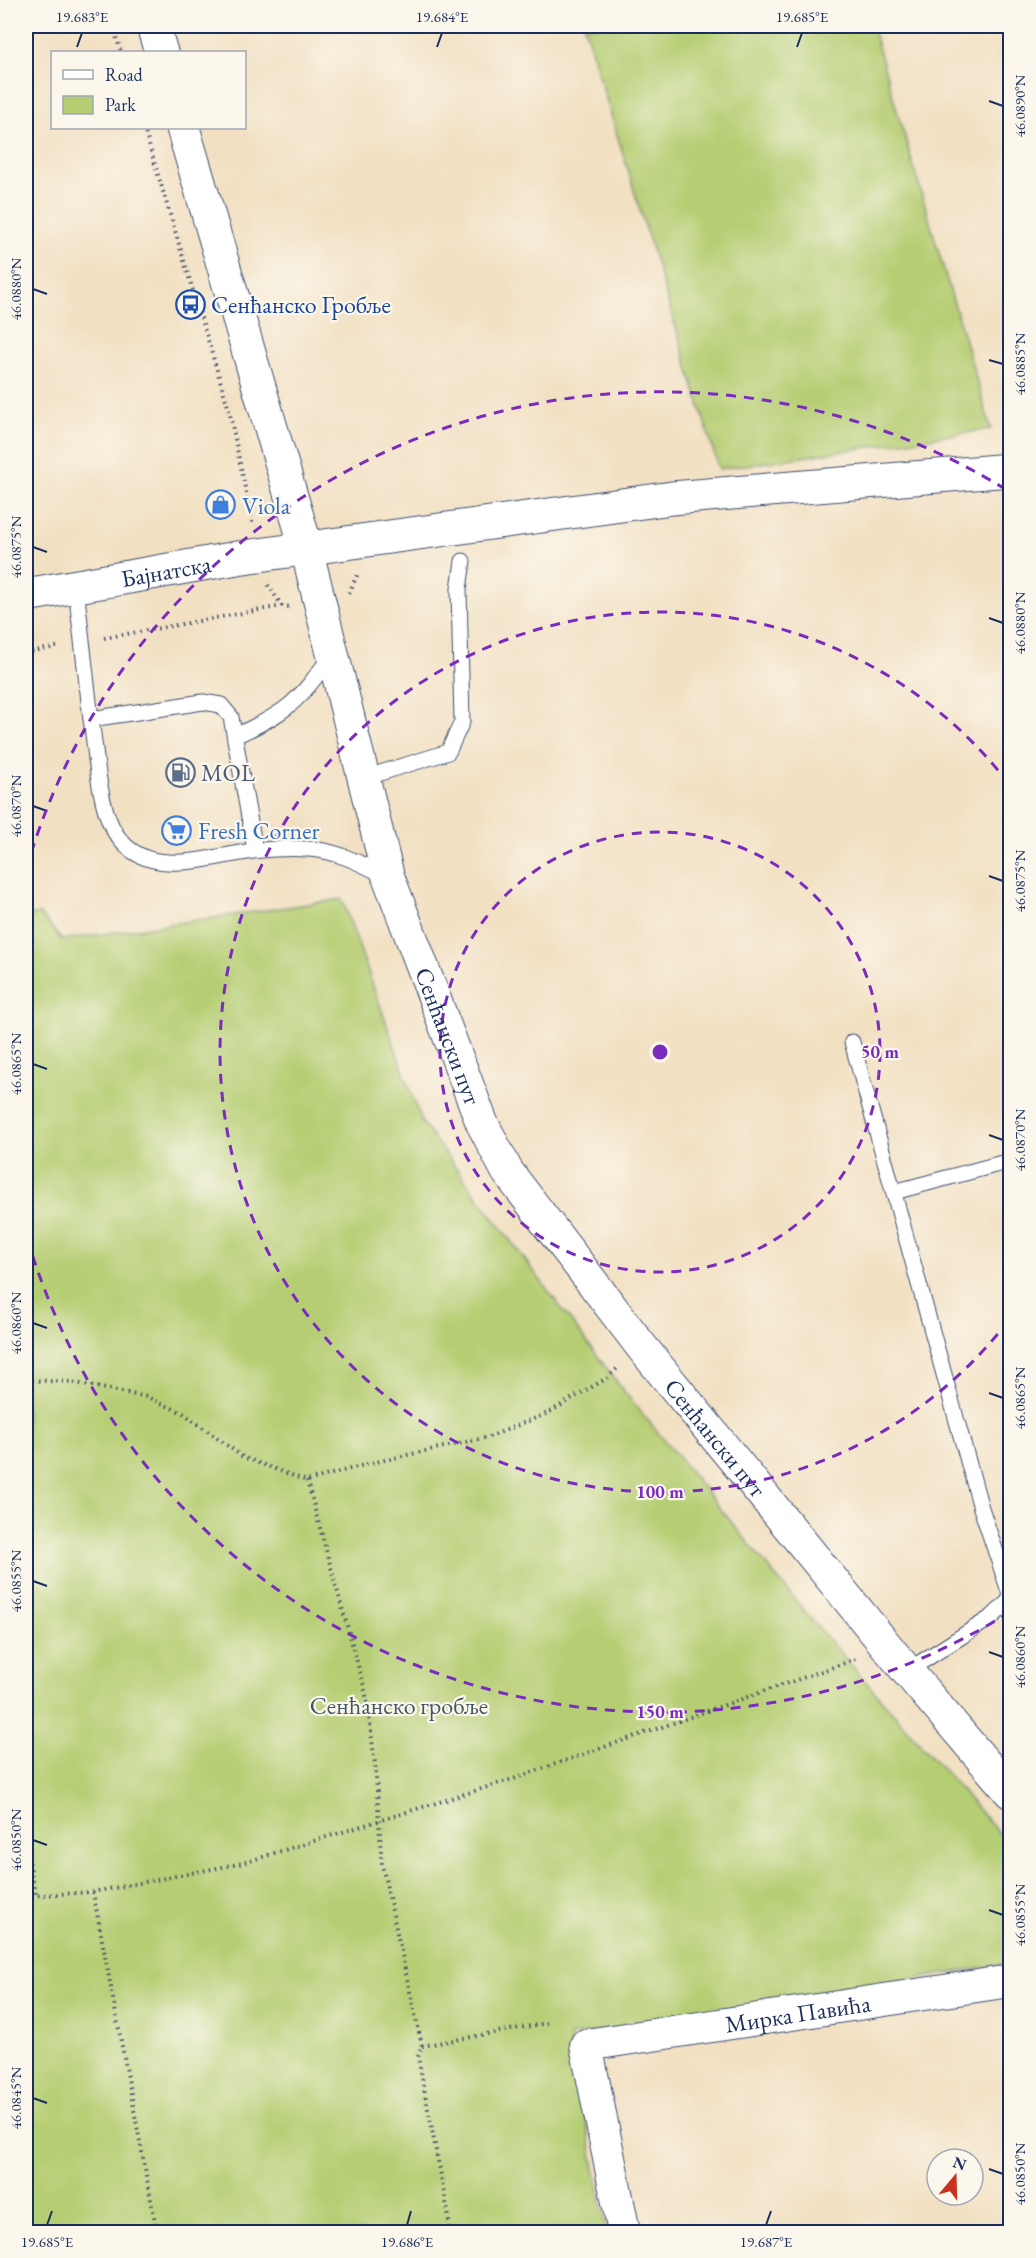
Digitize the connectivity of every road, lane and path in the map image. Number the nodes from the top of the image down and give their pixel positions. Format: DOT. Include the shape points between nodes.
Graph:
graph roads {
  1 [pos="113,26"];
  2 [pos="153,26"];
  3 [pos="121,51"];
  4 [pos="161,51"];
  5 [pos="144,129"];
  6 [pos="183,129"];
  7 [pos="1011,470"];
  8 [pos="306,547"];
  9 [pos="260,555"];
  10 [pos="463,561"];
  11 [pos="76,588"];
  12 [pos="26,596"];
  13 [pos="282,606"];
  14 [pos="322,613"];
  15 [pos="82,642"];
  16 [pos="26,653"];
  17 [pos="333,654"];
  18 [pos="91,719"];
  19 [pos="235,736"];
  20 [pos="364,778"];
  21 [pos="255,850"];
  22 [pos="388,876"];
  23 [pos="852,1042"];
  24 [pos="1011,1161"];
  25 [pos="894,1192"];
  26 [pos="641,1346"];
  27 [pos="26,1380"];
  28 [pos="307,1481"];
  29 [pos="1011,1594"];
  30 [pos="1011,1600"];
  31 [pos="898,1659"];
  32 [pos="1011,1792"];
  33 [pos="378,1821"];
  34 [pos="26,1845"];
  35 [pos="93,1892"];
  36 [pos="26,1896"];
  37 [pos="36,1896"];
  38 [pos="1011,1981"];
  39 [pos="547,2023"];
  40 [pos="422,2046"];
  41 [pos="157,2232"];
  42 [pos="449,2232"];
  43 [pos="624,2232"];
  1 -- 3 [label="path"];
  2 -- 4 [label="main road"];
  5 -- 9 [label="path" via="229,410"];
  6 -- 8 [label="main road, Сенћански пут"];
  7 -- 8 [label="main road, Бајнатска" via="672,498"];
  8 -- 9 [label="main road, Бајнатска"];
  8 -- 14 [label="street, Сенћански пут"];
  9 -- 11 [label="main road, Бајнатска"];
  9 -- 13 [label="path" via="264,578"];
  10 -- 20 [label="lane" via="459,589 462,722 457,737 448,752"];
  11 -- 12 [label="main road, Бајнатска"];
  11 -- 15 [label="lane"];
  13 -- 14 [label="path"];
  13 -- 15 [label="path"];
  14 -- 17 [label="street, Сенћански пут"];
  15 -- 16 [label="path"];
  15 -- 18 [label="lane"];
  17 -- 19 [label="lane" via="291,707"];
  17 -- 20 [label="street, Сенћански пут"];
  18 -- 19 [label="lane" via="212,702 227,710"];
  18 -- 21 [label="lane" via="106,814 121,841 134,853 159,863 178,863"];
  19 -- 21 [label="lane"];
  20 -- 22 [label="street, Сенћански пут"];
  21 -- 22 [label="lane" via="325,850"];
  22 -- 26 [label="street, Сенћански пут" via="482,1123 507,1171"];
  23 -- 25 [label="lane"];
  24 -- 25 [label="lane"];
  25 -- 29 [label="lane" via="981,1508"];
  26 -- 28 [label="path" via="608,1378 548,1413 489,1437"];
  26 -- 31 [label="street, Сенћански пут"];
  27 -- 28 [label="path" via="71,1382 147,1397 183,1413 243,1457"];
  28 -- 33 [label="path" via="366,1694"];
  30 -- 31 [label="lane" via="992,1617"];
  31 -- 32 [label="street, Сенћански пут"];
  31 -- 33 [label="path"];
  33 -- 35 [label="path" via="243,1863"];
  33 -- 40 [label="path" via="382,1865"];
  34 -- 37 [label="path"];
  35 -- 37 [label="path"];
  35 -- 41 [label="path"];
  36 -- 37 [label="path"];
  38 -- 43 [label="street, Мирка Павића" via="586,2044"];
  39 -- 40 [label="path"];
  40 -- 42 [label="path" via="418,2057"];
}
